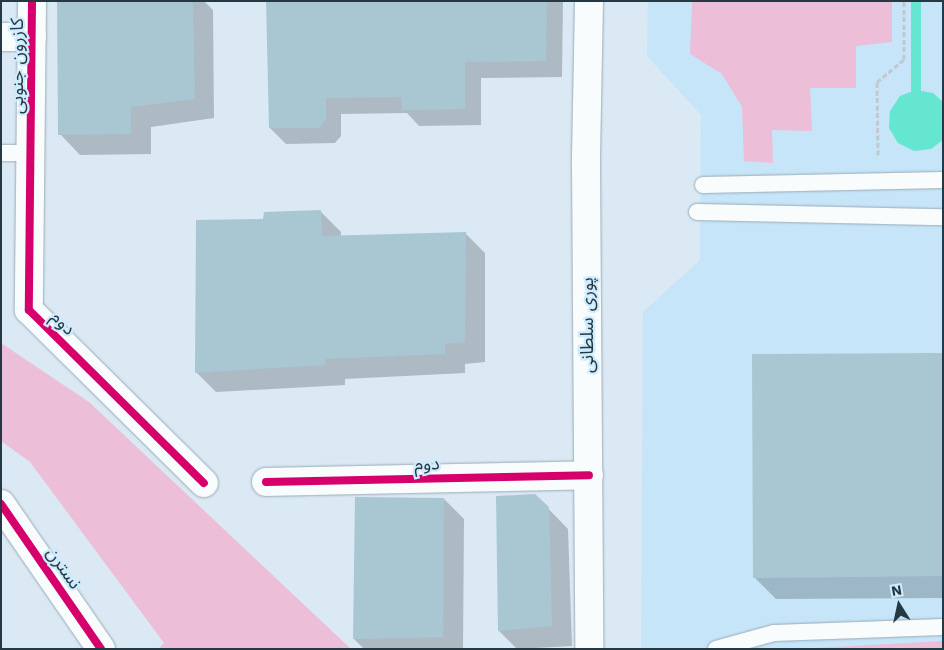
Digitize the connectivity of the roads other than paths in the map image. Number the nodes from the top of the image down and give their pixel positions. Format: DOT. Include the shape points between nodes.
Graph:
graph roads {
  1 [pos="32,1"];
  2 [pos="589,1"];
  3 [pos="1,37"];
  4 [pos="32,37"];
  5 [pos="1,153"];
  6 [pos="31,153"];
  7 [pos="943,180"];
  8 [pos="703,185"];
  9 [pos="697,212"];
  10 [pos="943,217"];
  11 [pos="29,310"];
  12 [pos="588,475"];
  13 [pos="266,482"];
  14 [pos="204,483"];
  15 [pos="1,504"];
  16 [pos="943,627"];
  17 [pos="101,649"];
  18 [pos="589,649"];
  19 [pos="716,649"];
  1 -- 4 [label="street, کازرون جنوبی"];
  2 -- 12 [label="street, پوری سلطانی" via="586,164"];
  3 -- 4 [label="street"];
  4 -- 6 [label="street, کازرون جنوبی"];
  5 -- 6 [label="lane"];
  6 -- 11 [label="street, کازرون جنوبی"];
  7 -- 8 [label="lane"];
  9 -- 10 [label="lane"];
  11 -- 14 [label="street, دوم"];
  12 -- 13 [label="street, دوم"];
  12 -- 18 [label="street, پوری سلطانی"];
  15 -- 17 [label="street, نسترن"];
  16 -- 19 [label="lane" via="774,632"];
}
